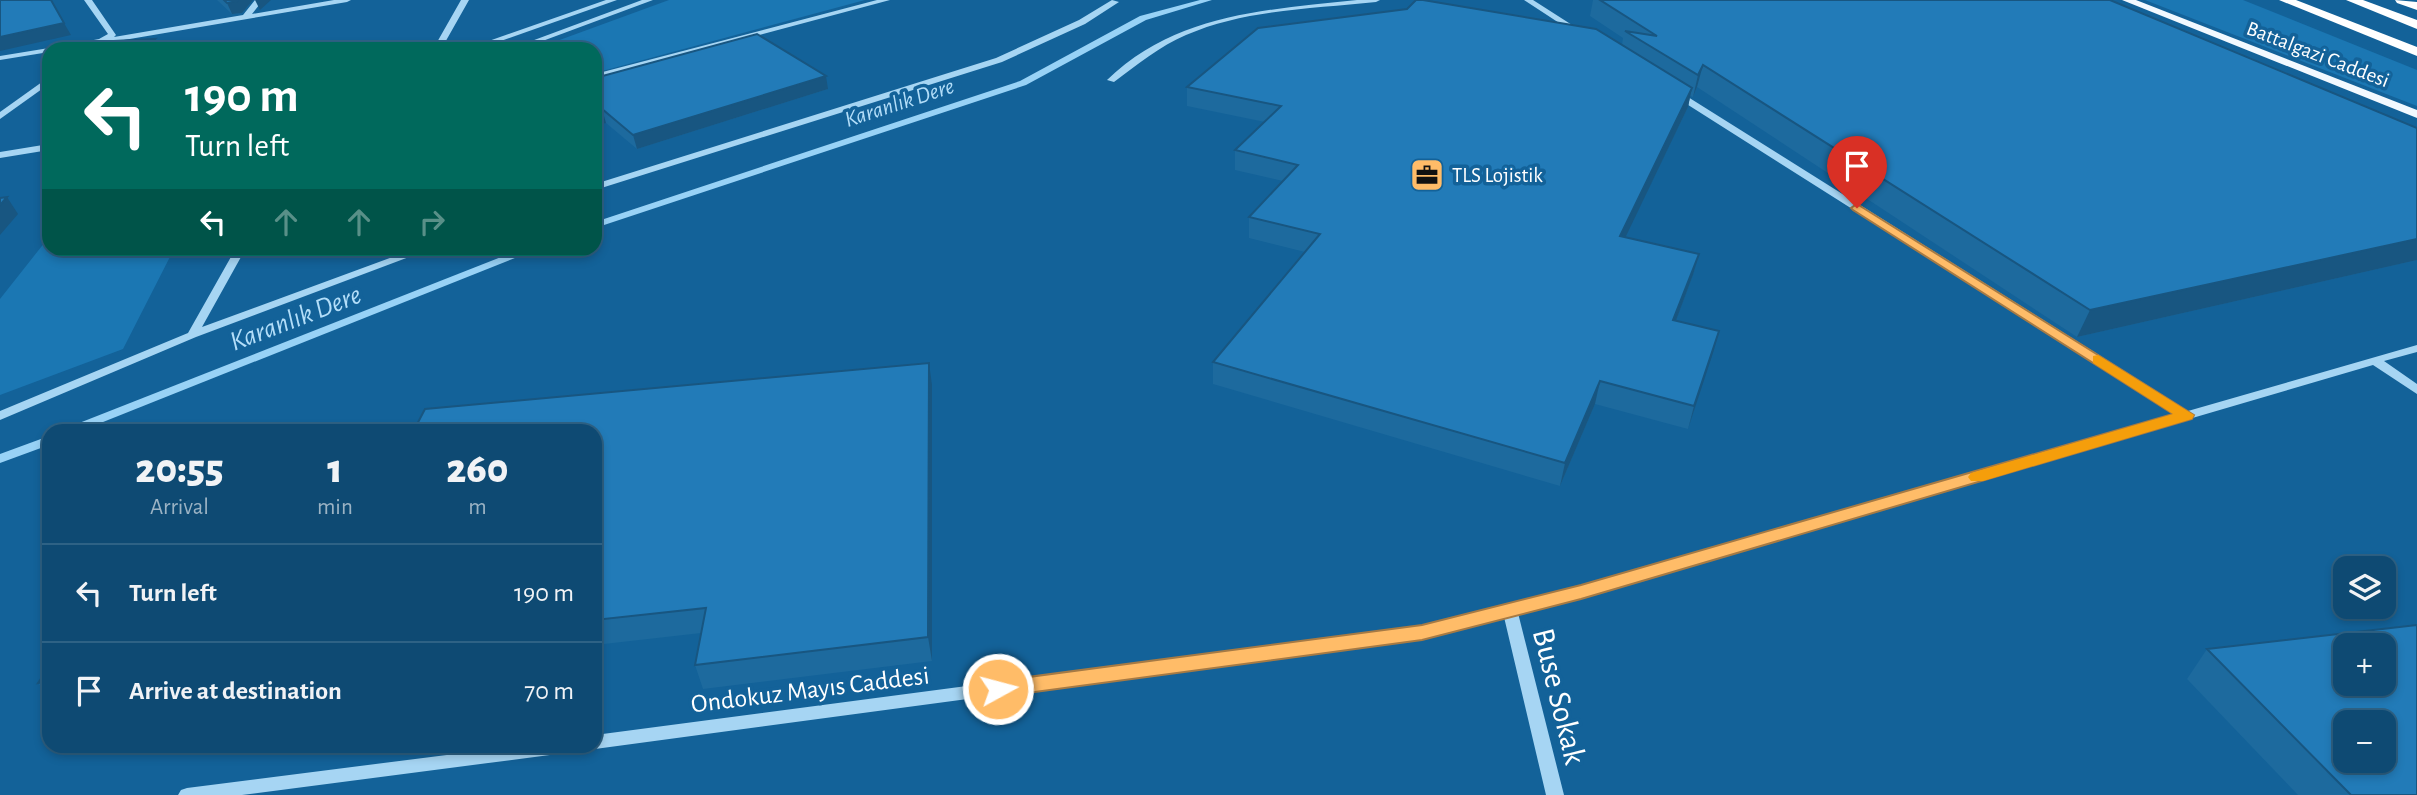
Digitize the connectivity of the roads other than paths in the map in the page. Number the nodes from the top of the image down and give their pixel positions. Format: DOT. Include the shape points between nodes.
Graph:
graph roads {
  1 [pos="88,0"];
  2 [pos="259,0"];
  3 [pos="347,0"];
  4 [pos="465,0"];
  5 [pos="613,0"];
  6 [pos="649,0"];
  7 [pos="886,0"];
  8 [pos="1110,0"];
  9 [pos="1376,0"];
  10 [pos="1528,0"];
  11 [pos="2127,0"];
  12 [pos="2285,0"];
  13 [pos="2352,0"];
  14 [pos="2401,0"];
  15 [pos="2417,6"];
  16 [pos="246,17"];
  17 [pos="2417,25"];
  18 [pos="1587,37"];
  19 [pos="102,42"];
  20 [pos="441,42"];
  21 [pos="490,42"];
  22 [pos="533,42"];
  23 [pos="42,51"];
  24 [pos="2417,52"];
  25 [pos="0,58"];
  26 [pos="602,75"];
  27 [pos="1111,80"];
  28 [pos="42,85"];
  29 [pos="1669,89"];
  30 [pos="2417,114"];
  31 [pos="0,116"];
  32 [pos="42,148"];
  33 [pos="0,155"];
  34 [pos="602,185"];
  35 [pos="236,256"];
  36 [pos="406,256"];
  37 [pos="192,335"];
  38 [pos="2417,348"];
  39 [pos="2376,361"];
  40 [pos="2417,390"];
  41 [pos="2186,415"];
  42 [pos="0,416"];
  43 [pos="1510,610"];
  44 [pos="602,740"];
  45 [pos="511,753"];
  46 [pos="187,795"];
  47 [pos="1555,795"];
  1 -- 19 [label="street" via="112,35"];
  2 -- 16 [label="street"];
  3 -- 16 [label="street"];
  4 -- 20 [label="street"];
  5 -- 21 [label="street"];
  6 -- 22 [label="street"];
  7 -- 26 [label="street"];
  8 -- 34 [label="street" via="1115,2 1082,22 999,60"];
  9 -- 27 [label="street" via="1208,25 1168,41"];
  10 -- 18 [label="street"];
  11 -- 30 [label="main road, Battalgazi Caddesi"];
  12 -- 24 [label="highway"];
  13 -- 17 [label="highway"];
  14 -- 15 [label="highway"];
  16 -- 19 [label="street"];
  23 -- 25 [label="street"];
  28 -- 31 [label="street"];
  29 -- 41 [label="street"];
  32 -- 33 [label="street"];
  35 -- 37 [label="street"];
  36 -- 37 [label="street"];
  37 -- 42 [label="street"];
  38 -- 39 [label="street, Ondokuz Mayıs Caddesi"];
  39 -- 40 [label="street"];
  39 -- 41 [label="street, Ondokuz Mayıs Caddesi"];
  41 -- 43 [label="street, Ondokuz Mayıs Caddesi"];
  43 -- 44 [label="street, Ondokuz Mayıs Caddesi" via="1422,632"];
  43 -- 47 [label="street, Buse Sokak"];
  45 -- 46 [label="street"];
}
